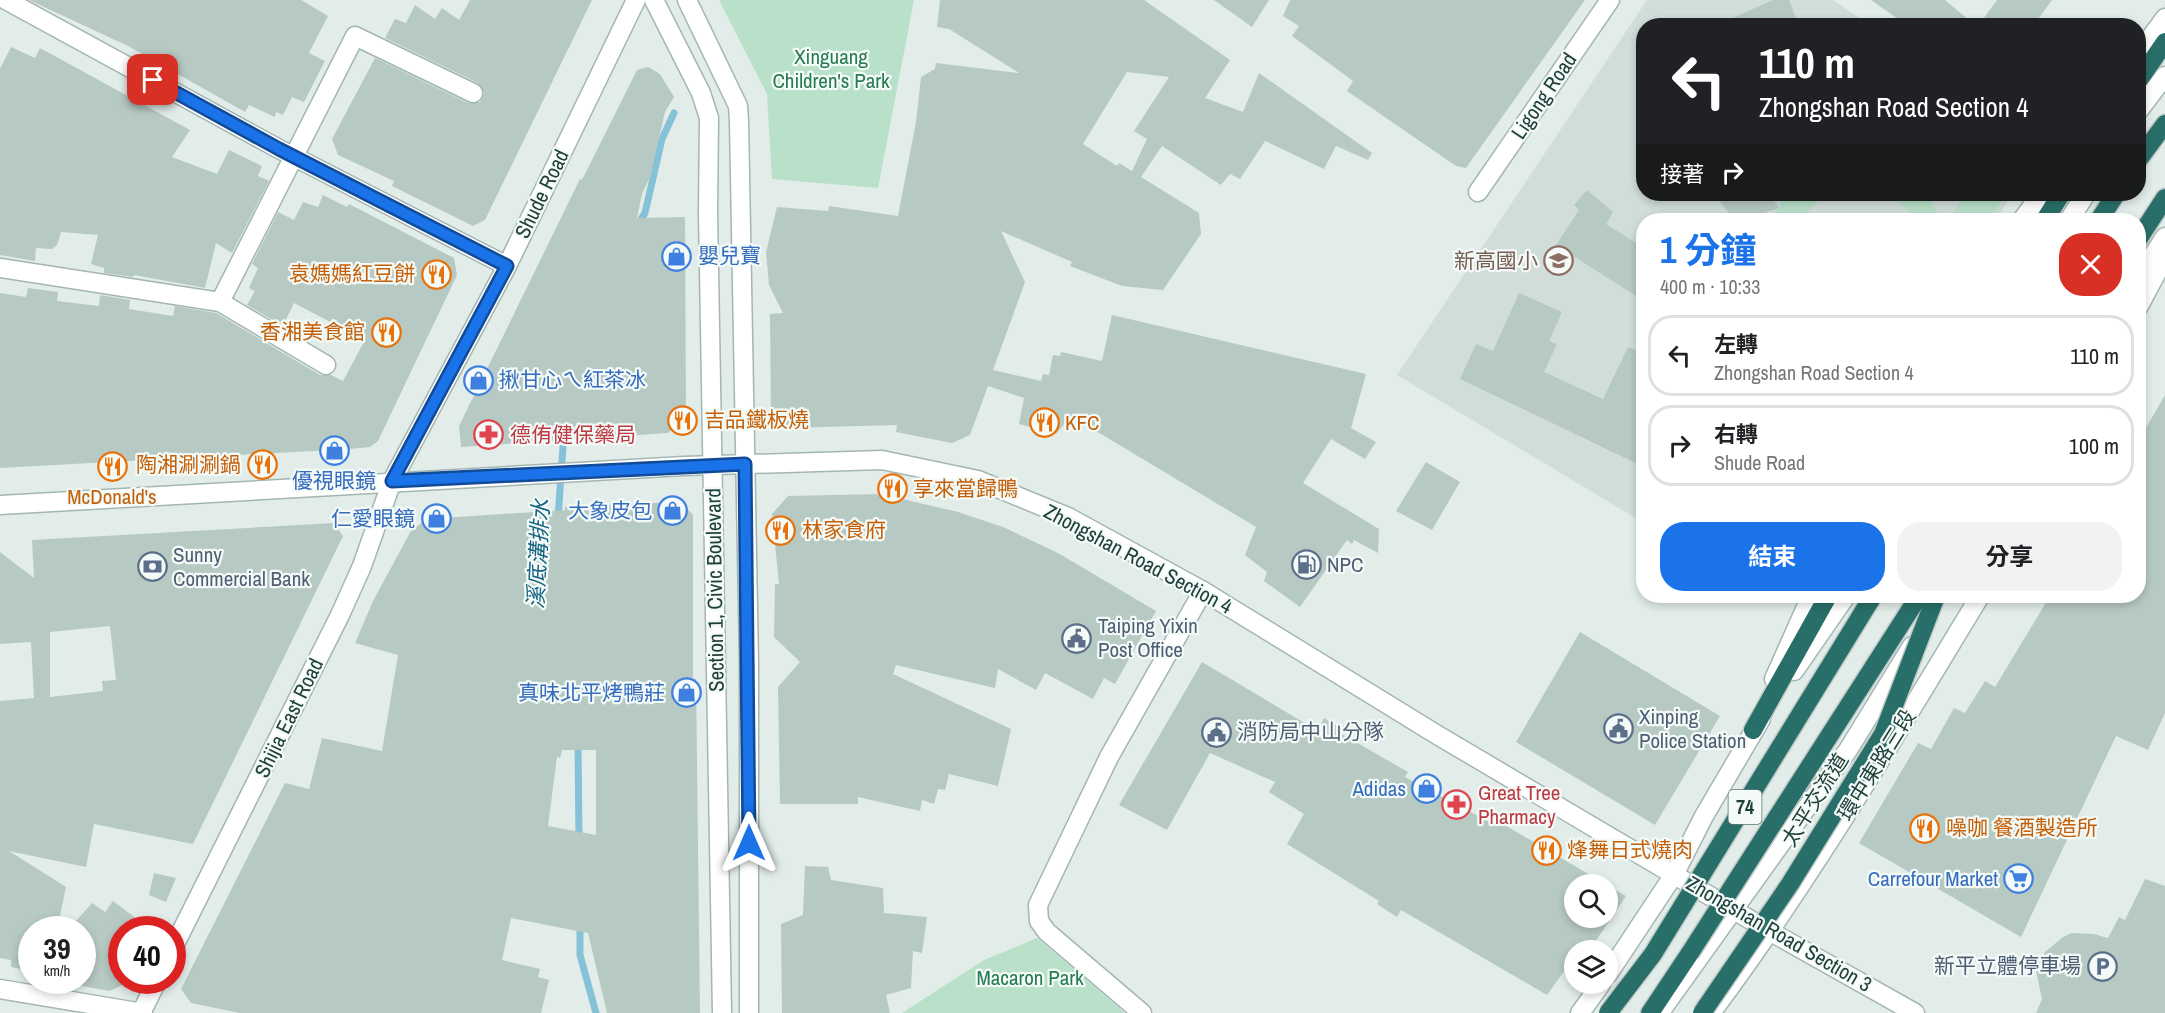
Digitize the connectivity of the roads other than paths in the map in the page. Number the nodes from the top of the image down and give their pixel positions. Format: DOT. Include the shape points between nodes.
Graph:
graph roads {
  1 [pos="6,0"];
  2 [pos="636,0"];
  3 [pos="654,0"];
  4 [pos="687,0"];
  5 [pos="1610,0"];
  6 [pos="2165,18"];
  7 [pos="2165,42"];
  8 [pos="2146,44"];
  9 [pos="2146,70"];
  10 [pos="2165,76"];
  11 [pos="473,93"];
  12 [pos="2146,101"];
  13 [pos="2165,124"];
  14 [pos="2146,150"];
  15 [pos="295,157"];
  16 [pos="1478,192"];
  17 [pos="2165,198"];
  18 [pos="2146,226"];
  19 [pos="2165,237"];
  20 [pos="2165,257"];
  21 [pos="507,266"];
  22 [pos="2146,266"];
  23 [pos="0,268"];
  24 [pos="2146,293"];
  25 [pos="220,302"];
  26 [pos="326,365"];
  27 [pos="745,464"];
  28 [pos="712,465"];
  29 [pos="392,481"];
  30 [pos="0,504"];
  31 [pos="1203,591"];
  32 [pos="1808,603"];
  33 [pos="1824,603"];
  34 [pos="1841,603"];
  35 [pos="1870,603"];
  36 [pos="1914,603"];
  37 [pos="1933,603"];
  38 [pos="1939,603"];
  39 [pos="1976,603"];
  40 [pos="1753,730"];
  41 [pos="1675,873"];
  42 [pos="1735,911"];
  43 [pos="186,922"];
  44 [pos="1771,932"];
  45 [pos="1618,959"];
  46 [pos="0,989"];
  47 [pos="150,994"];
  48 [pos="1594,994"];
  49 [pos="141,1013"];
  50 [pos="722,1013"];
  51 [pos="749,1013"];
  52 [pos="1142,1013"];
  53 [pos="1580,1013"];
  54 [pos="1608,1013"];
  55 [pos="1650,1013"];
  56 [pos="1659,1013"];
  57 [pos="1702,1013"];
  58 [pos="1712,1013"];
  59 [pos="1915,1013"];
  1 -- 15 [label="street"];
  2 -- 21 [label="street, Shude Road"];
  3 -- 28 [label="street, Section 1, Civic Boulevard" via="701,93 709,118"];
  4 -- 27 [label="street, Section 1, Civic Boulevard" via="738,106"];
  5 -- 16 [label="street, Ligong Road"];
  6 -- 8 [label="street"];
  7 -- 9 [label="highway"];
  10 -- 12 [label="street"];
  11 -- 15 [label="street" via="356,36"];
  13 -- 14 [label="highway"];
  15 -- 21 [label="street"];
  15 -- 25 [label="street"];
  17 -- 18 [label="highway"];
  19 -- 22 [label="street"];
  20 -- 24 [label="street"];
  21 -- 29 [label="street, Shude Road"];
  23 -- 25 [label="street"];
  25 -- 26 [label="street"];
  27 -- 28 [label="street, Zhongshan Road Section 4"];
  27 -- 31 [label="street, Zhongshan Road Section 4" via="882,460 978,480 1068,517"];
  27 -- 51 [label="street, Section 1, Civic Boulevard"];
  28 -- 29 [label="street, Zhongshan Road Section 4"];
  28 -- 50 [label="street, Section 1, Civic Boulevard"];
  29 -- 30 [label="street, Zhongshan Road Section 4"];
  29 -- 43 [label="street, Shijia East Road" via="340,615"];
  31 -- 41 [label="street, Zhongshan Road Section 4" via="1449,742"];
  31 -- 52 [label="street" via="1109,757 1038,905 1039,921 1047,932"];
  32 -- 40 [label="street"];
  33 -- 40 [label="highway"];
  34 -- 40 [label="street"];
  35 -- 54 [label="highway, 74, bridge" via="1653,954"];
  36 -- 55 [label="highway, 74, bridge"];
  37 -- 57 [label="highway, 太平交流道, bridge" via="1883,734 1790,884"];
  38 -- 42 [label="street" via="1848,750"];
  39 -- 44 [label="street, 環中東路三段"];
  40 -- 41 [label="street"];
  41 -- 42 [label="street, Zhongshan Road Section 3"];
  41 -- 45 [label="street"];
  42 -- 44 [label="street, Zhongshan Road Section 3"];
  42 -- 56 [label="street"];
  44 -- 58 [label="street, 環中東路三段"];
  44 -- 59 [label="street, Zhongshan Road Section 3"];
  46 -- 49 [label="street"];
  47 -- 49 [label="street"];
  48 -- 53 [label="street"];
}
